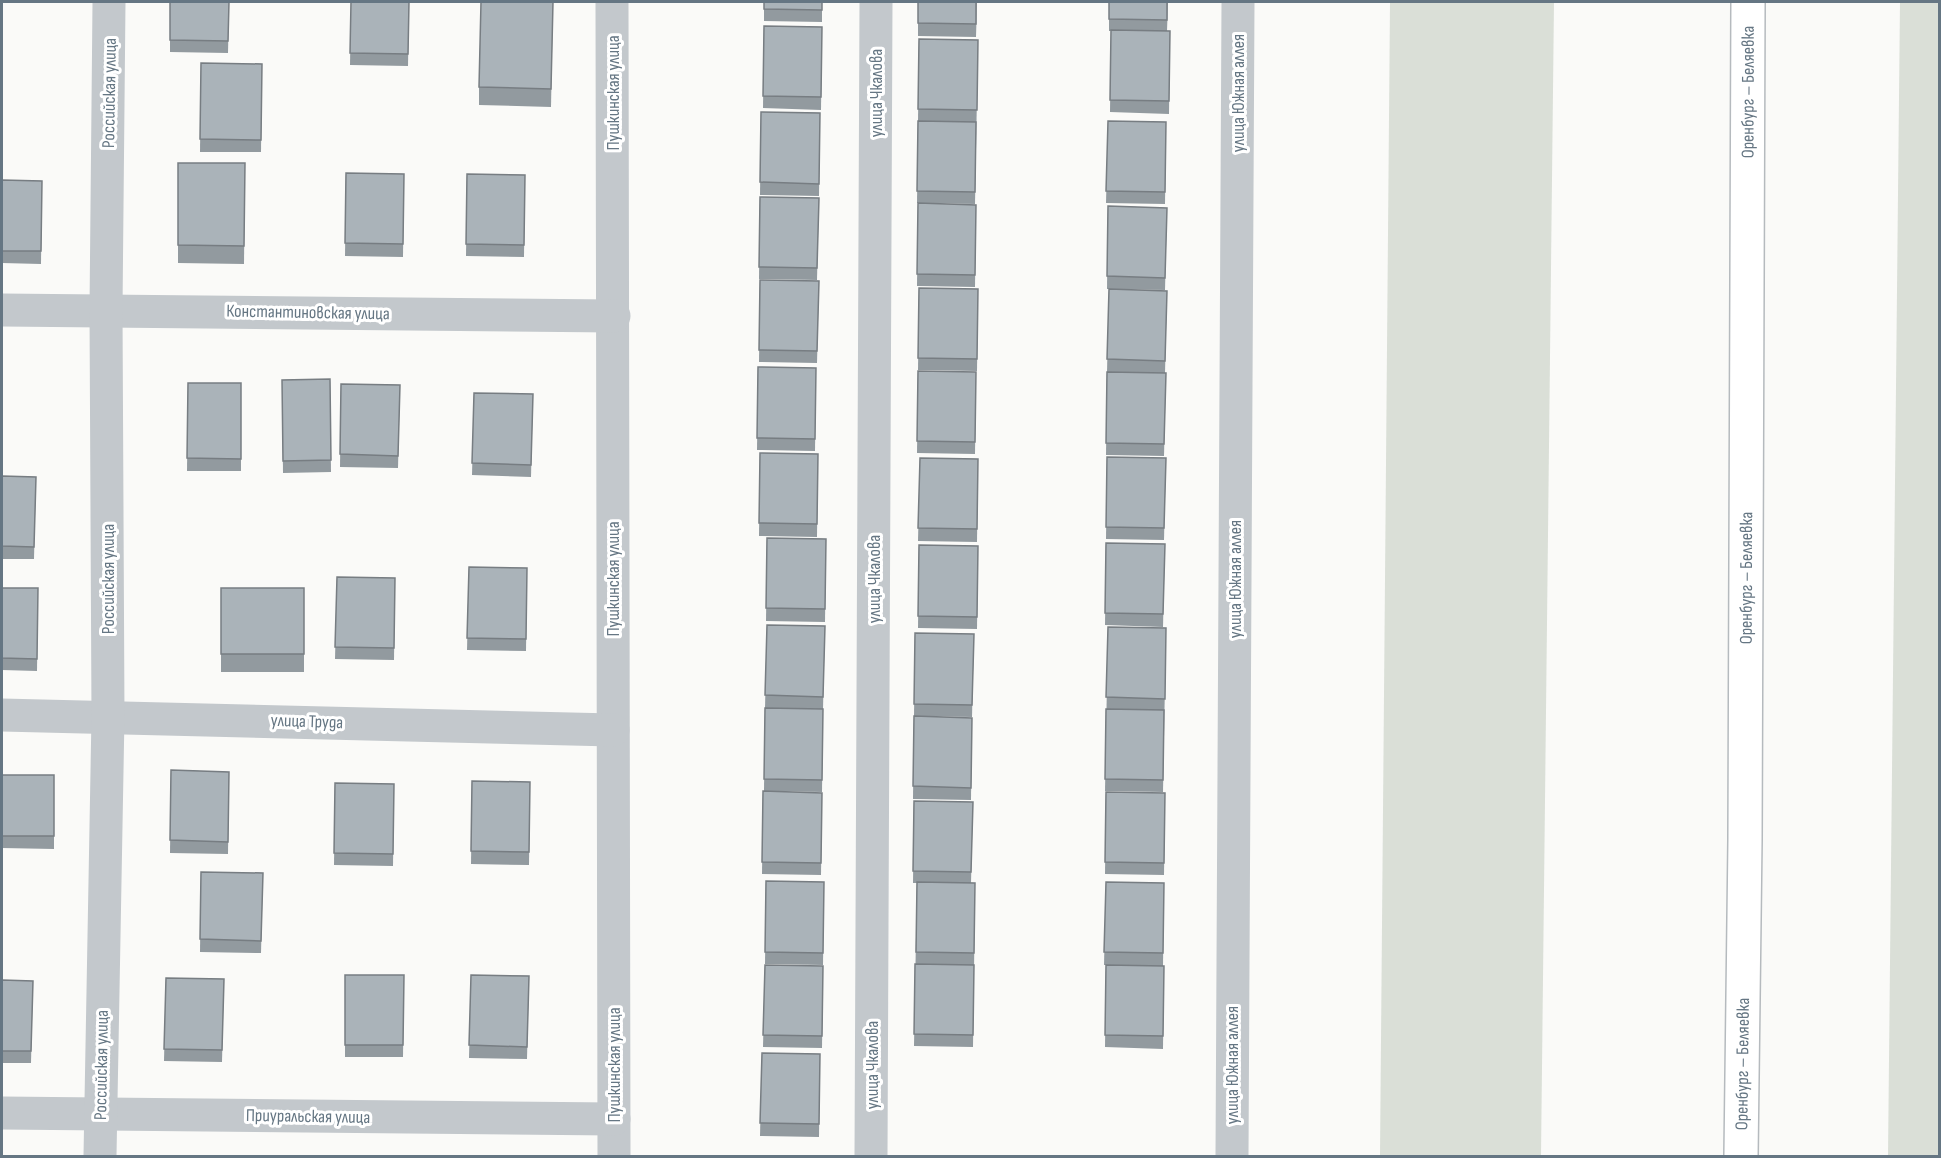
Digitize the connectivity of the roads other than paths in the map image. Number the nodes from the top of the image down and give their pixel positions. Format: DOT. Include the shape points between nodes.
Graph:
graph roads {
  1 [pos="109,2"];
  2 [pos="612,2"];
  3 [pos="876,2"];
  4 [pos="1238,2"];
  5 [pos="1748,2"];
  6 [pos="2,310"];
  7 [pos="106,310"];
  8 [pos="614,316"];
  9 [pos="2,715"];
  10 [pos="108,716"];
  11 [pos="613,730"];
  12 [pos="2,1113"];
  13 [pos="100,1114"];
  14 [pos="614,1119"];
  15 [pos="100,1156"];
  16 [pos="614,1156"];
  17 [pos="871,1156"];
  18 [pos="1232,1156"];
  19 [pos="1741,1156"];
  1 -- 7 [label="street, Российская улица"];
  2 -- 8 [label="street, Пушкинская улица"];
  3 -- 17 [label="street, улица Чкалова"];
  4 -- 18 [label="street, улица Южная аллея"];
  5 -- 19 [label="main road, Оренбург – Беляевка"];
  6 -- 7 [label="street, Константиновская улица"];
  7 -- 8 [label="street, Константиновская улица"];
  7 -- 10 [label="street, Российская улица"];
  8 -- 11 [label="street, Пушкинская улица"];
  9 -- 10 [label="street, улица Труда"];
  10 -- 11 [label="street, улица Труда"];
  10 -- 13 [label="street, Российская улица"];
  11 -- 14 [label="street, Пушкинская улица"];
  12 -- 13 [label="street, Приуральская улица"];
  13 -- 14 [label="street, Приуральская улица"];
  13 -- 15 [label="street, Российская улица"];
  14 -- 16 [label="street, Пушкинская улица"];
}
